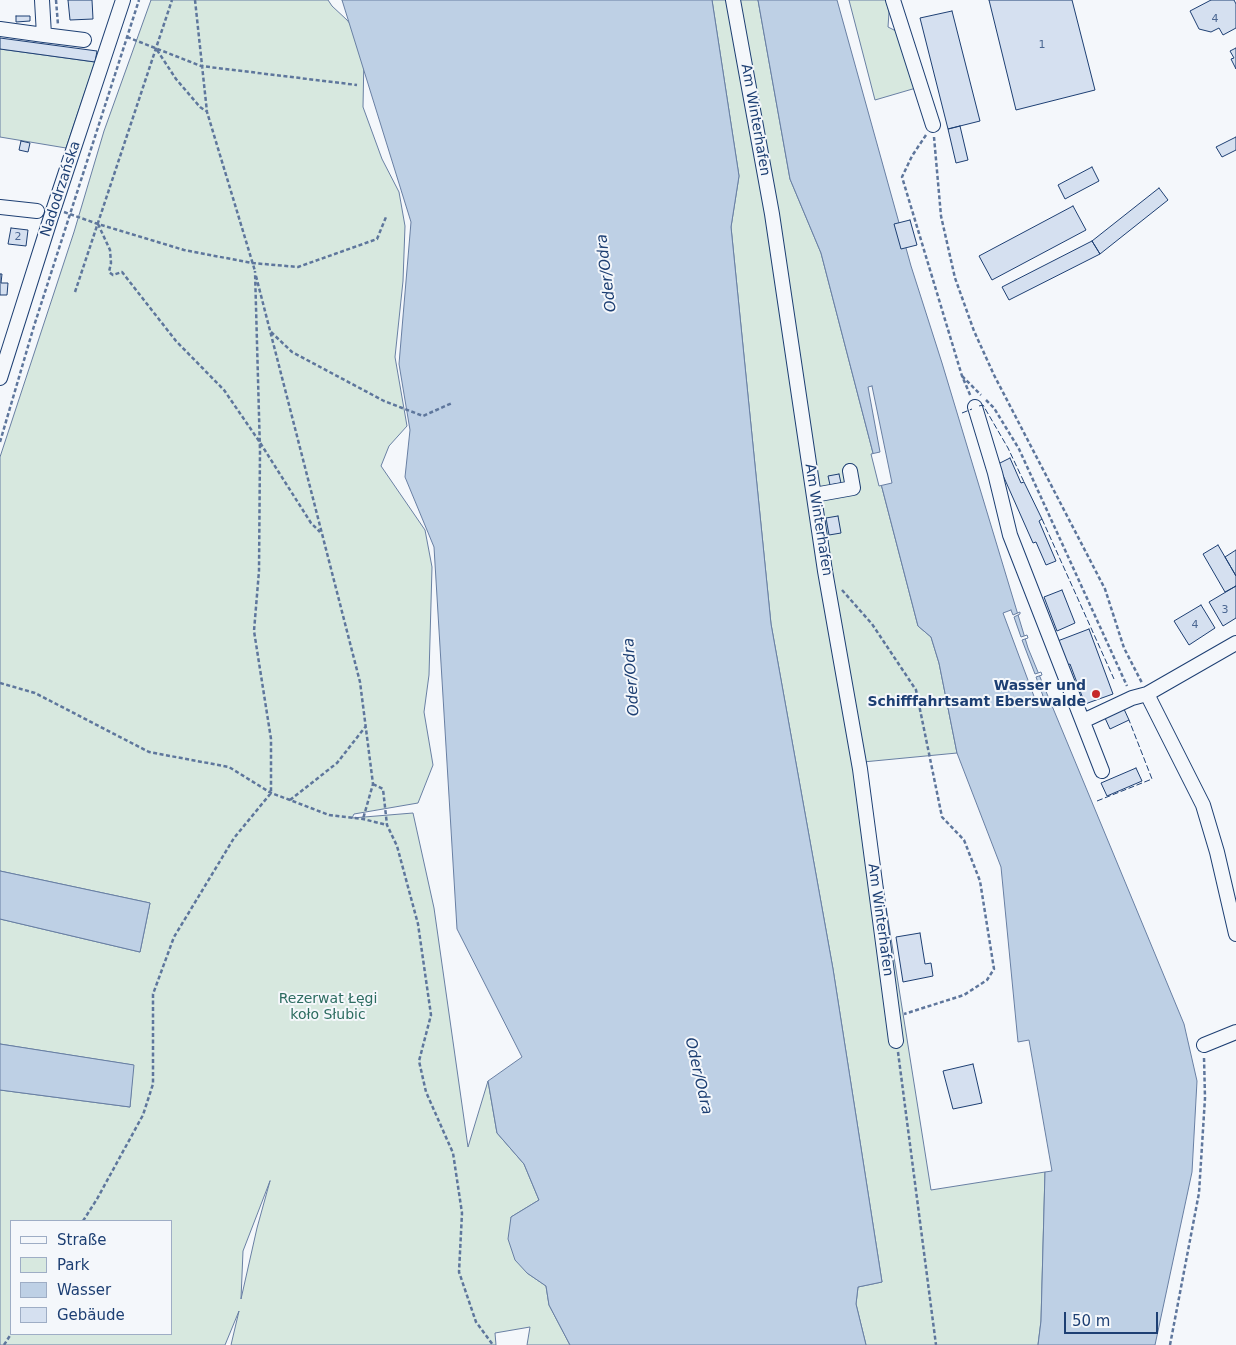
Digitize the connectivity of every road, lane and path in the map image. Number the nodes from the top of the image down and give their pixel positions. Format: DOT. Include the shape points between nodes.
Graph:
graph roads {
  1 [pos="42,0"];
  2 [pos="56,0"];
  3 [pos="122,0"];
  4 [pos="139,0"];
  5 [pos="172,0"];
  6 [pos="195,0"];
  7 [pos="734,0"];
  8 [pos="893,0"];
  9 [pos="0,29"];
  10 [pos="44,35"];
  11 [pos="59,37"];
  12 [pos="128,37"];
  13 [pos="84,40"];
  14 [pos="156,48"];
  15 [pos="202,66"];
  16 [pos="357,85"];
  17 [pos="207,112"];
  18 [pos="933,126"];
  19 [pos="0,207"];
  20 [pos="37,211"];
  21 [pos="70,214"];
  22 [pos="386,217"];
  23 [pos="98,224"];
  24 [pos="252,263"];
  25 [pos="255,271"];
  26 [pos="76,292"];
  27 [pos="270,331"];
  28 [pos="962,376"];
  29 [pos="0,378"];
  30 [pos="452,403"];
  31 [pos="975,407"];
  32 [pos="259,441"];
  33 [pos="0,442"];
  34 [pos="850,471"];
  35 [pos="814,495"];
  36 [pos="321,533"];
  37 [pos="825,570"];
  38 [pos="1236,643"];
  39 [pos="0,683"];
  40 [pos="1147,694"];
  41 [pos="1132,698"];
  42 [pos="1083,721"];
  43 [pos="366,726"];
  44 [pos="1102,772"];
  45 [pos="373,784"];
  46 [pos="272,793"];
  47 [pos="290,800"];
  48 [pos="362,819"];
  49 [pos="386,825"];
  50 [pos="1236,934"];
  51 [pos="902,1015"];
  52 [pos="1236,1032"];
  53 [pos="896,1040"];
  54 [pos="1204,1045"];
  55 [pos="84,1220"];
  56 [pos="493,1345"];
  57 [pos="936,1345"];
  58 [pos="1170,1345"];
  1 -- 10 [label="street"];
  2 -- 11 [label="path"];
  3 -- 29 [label="street, Nadodrzańska"];
  4 -- 12 [label="path"];
  5 -- 14 [label="path"];
  6 -- 15 [label="path"];
  7 -- 35 [label="street, Am Winterhafen" via="772,214"];
  8 -- 18 [label="street"];
  9 -- 10 [label="street"];
  10 -- 11 [label="street"];
  11 -- 13 [label="street"];
  12 -- 14 [label="path"];
  12 -- 21 [label="path"];
  14 -- 15 [label="path"];
  14 -- 17 [label="path" via="176,79"];
  14 -- 23 [label="path"];
  15 -- 16 [label="path"];
  15 -- 17 [label="path"];
  17 -- 24 [label="path"];
  18 -- 28 [label="path" via="902,177"];
  18 -- 40 [label="path" via="941,216 955,278 974,331 1105,588 1124,648"];
  19 -- 20 [label="street"];
  21 -- 23 [label="path"];
  21 -- 33 [label="path"];
  22 -- 24 [label="path" via="377,239 298,267"];
  23 -- 24 [label="path" via="184,250"];
  23 -- 26 [label="path"];
  23 -- 32 [label="path" via="110,250 109,272 113,275 122,272 176,341 224,390"];
  24 -- 25 [label="path"];
  25 -- 27 [label="path"];
  25 -- 32 [label="path"];
  27 -- 30 [label="path" via="292,352 384,401 423,416"];
  27 -- 36 [label="path"];
  28 -- 31 [label="path"];
  28 -- 41 [label="path" via="994,408 1019,449"];
  31 -- 42 [label="street" via="1010,535"];
  32 -- 36 [label="path" via="301,510"];
  32 -- 46 [label="path" via="259,571 254,631 272,739"];
  34 -- 35 [label="street" via="853,488"];
  35 -- 37 [label="street, Am Winterhafen"];
  36 -- 43 [label="path" via="360,682"];
  37 -- 51 [label="path" via="872,624 916,690 942,817 964,840 980,881 994,969 986,980 964,995"];
  37 -- 53 [label="street, Am Winterhafen" via="860,770"];
  38 -- 40 [label="street"];
  39 -- 46 [label="path" via="35,693 149,752 229,767"];
  40 -- 41 [label="street"];
  40 -- 50 [label="street" via="1203,805"];
  41 -- 42 [label="street"];
  42 -- 44 [label="street"];
  43 -- 45 [label="path"];
  43 -- 47 [label="path" via="337,763"];
  45 -- 48 [label="path"];
  45 -- 49 [label="path" via="383,789"];
  46 -- 47 [label="path"];
  46 -- 55 [label="path" via="234,838 174,937 153,994 153,1084 143,1115"];
  47 -- 48 [label="path" via="329,815"];
  48 -- 49 [label="path"];
  49 -- 56 [label="path" via="397,846 418,924 431,1015 419,1062 426,1092 453,1153 462,1213 459,1272 476,1322"];
  52 -- 54 [label="street"];
  53 -- 57 [label="path"];
  54 -- 58 [label="path" via="1205,1098 1199,1193"];
}
